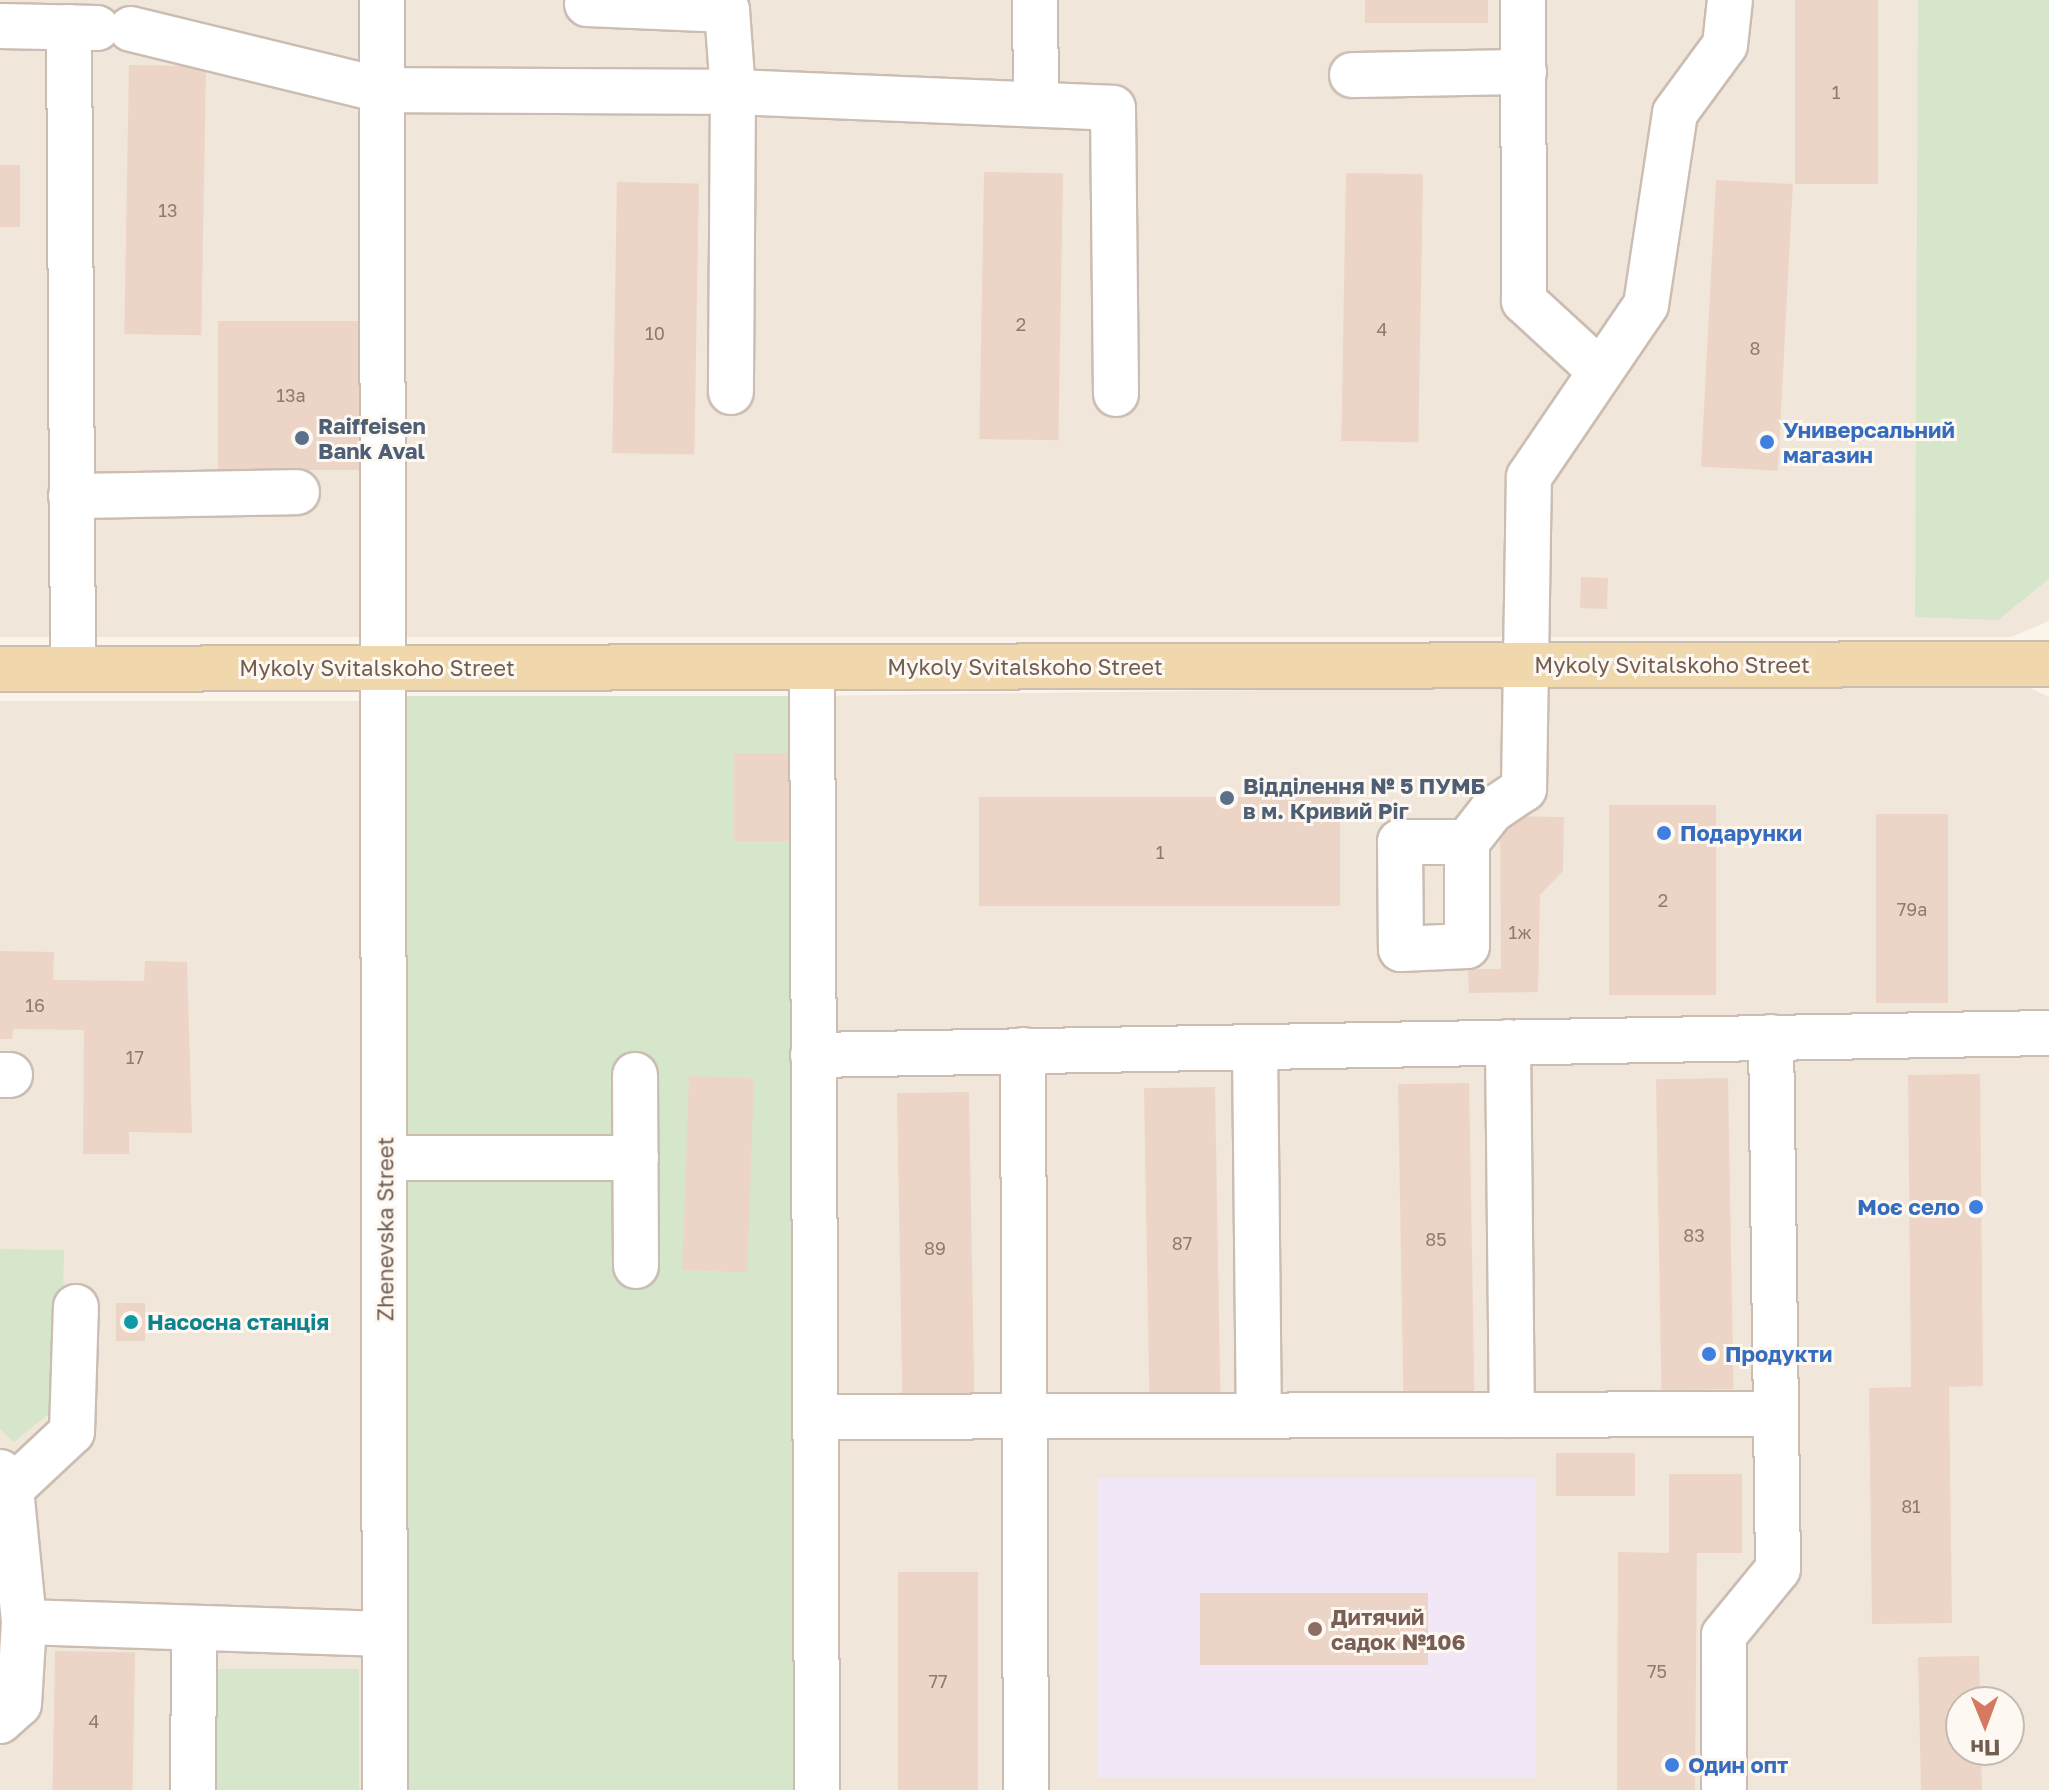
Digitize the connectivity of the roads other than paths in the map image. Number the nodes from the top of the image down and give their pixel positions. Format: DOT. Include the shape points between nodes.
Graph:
graph roads {
  1 [pos="382,0"];
  2 [pos="1035,0"];
  3 [pos="1523,0"];
  4 [pos="1730,0"];
  5 [pos="587,4"];
  6 [pos="131,14"];
  7 [pos="0,26"];
  8 [pos="69,27"];
  9 [pos="1524,72"];
  10 [pos="1352,75"];
  11 [pos="382,90"];
  12 [pos="733,92"];
  13 [pos="1036,102"];
  14 [pos="1600,371"];
  15 [pos="731,392"];
  16 [pos="1116,394"];
  17 [pos="297,492"];
  18 [pos="71,496"];
  19 [pos="2049,664"];
  20 [pos="1523,666"];
  21 [pos="812,667"];
  22 [pos="387,668"];
  23 [pos="0,669"];
  24 [pos="73,669"];
  25 [pos="1467,842"];
  26 [pos="2049,1033"];
  27 [pos="1771,1037"];
  28 [pos="1508,1042"];
  29 [pos="1255,1047"];
  30 [pos="1023,1050"];
  31 [pos="813,1055"];
  32 [pos="635,1075"];
  33 [pos="385,1158"];
  34 [pos="636,1158"];
  35 [pos="636,1266"];
  36 [pos="76,1307"];
  37 [pos="1776,1414"];
  38 [pos="1259,1415"];
  39 [pos="1512,1415"];
  40 [pos="1025,1416"];
  41 [pos="815,1417"];
  42 [pos="6,1480"];
  43 [pos="24,1622"];
  44 [pos="194,1628"];
  45 [pos="385,1634"];
  46 [pos="0,1721"];
  47 [pos="193,1790"];
  48 [pos="385,1790"];
  49 [pos="817,1790"];
  50 [pos="1026,1790"];
  51 [pos="1724,1790"];
  1 -- 11 [label="street, Zhenevska Street"];
  2 -- 13 [label="street"];
  3 -- 9 [label="street"];
  4 -- 14 [label="street" via="1725,45 1675,113 1654,284"];
  5 -- 12 [label="street" via="727,10"];
  6 -- 8 [label="street"];
  6 -- 11 [label="street"];
  7 -- 8 [label="street"];
  8 -- 18 [label="street"];
  9 -- 10 [label="street"];
  9 -- 14 [label="street" via="1524,301"];
  11 -- 12 [label="street"];
  11 -- 22 [label="street, Zhenevska Street"];
  12 -- 13 [label="street"];
  12 -- 15 [label="street"];
  13 -- 16 [label="street" via="1100,102 1118,120"];
  14 -- 20 [label="street" via="1529,477"];
  17 -- 18 [label="street"];
  18 -- 24 [label="street"];
  19 -- 20 [label="main road, Mykoly Svitalskoho Street"];
  20 -- 21 [label="main road, Mykoly Svitalskoho Street"];
  20 -- 25 [label="street" via="1524,789 1491,811"];
  21 -- 22 [label="main road, Mykoly Svitalskoho Street"];
  21 -- 31 [label="street"];
  22 -- 24 [label="main road, Mykoly Svitalskoho Street"];
  22 -- 33 [label="street, Zhenevska Street"];
  23 -- 24 [label="main road, Mykoly Svitalskoho Street"];
  26 -- 27 [label="street"];
  27 -- 28 [label="street"];
  27 -- 37 [label="street"];
  28 -- 29 [label="street"];
  28 -- 39 [label="street"];
  29 -- 30 [label="street"];
  29 -- 38 [label="street"];
  30 -- 31 [label="street"];
  30 -- 40 [label="street"];
  31 -- 41 [label="street"];
  32 -- 34 [label="street"];
  33 -- 34 [label="street"];
  33 -- 45 [label="street, Zhenevska Street"];
  34 -- 35 [label="street"];
  36 -- 42 [label="street" via="72,1432"];
  37 -- 39 [label="street"];
  37 -- 51 [label="street" via="1778,1569 1724,1635"];
  38 -- 39 [label="street"];
  38 -- 40 [label="street"];
  40 -- 41 [label="street"];
  40 -- 50 [label="street"];
  41 -- 49 [label="street"];
  42 -- 43 [label="street"];
  43 -- 44 [label="street"];
  43 -- 46 [label="street" via="19,1704"];
  44 -- 45 [label="street"];
  44 -- 47 [label="street"];
  45 -- 48 [label="street, Zhenevska Street"];
}
